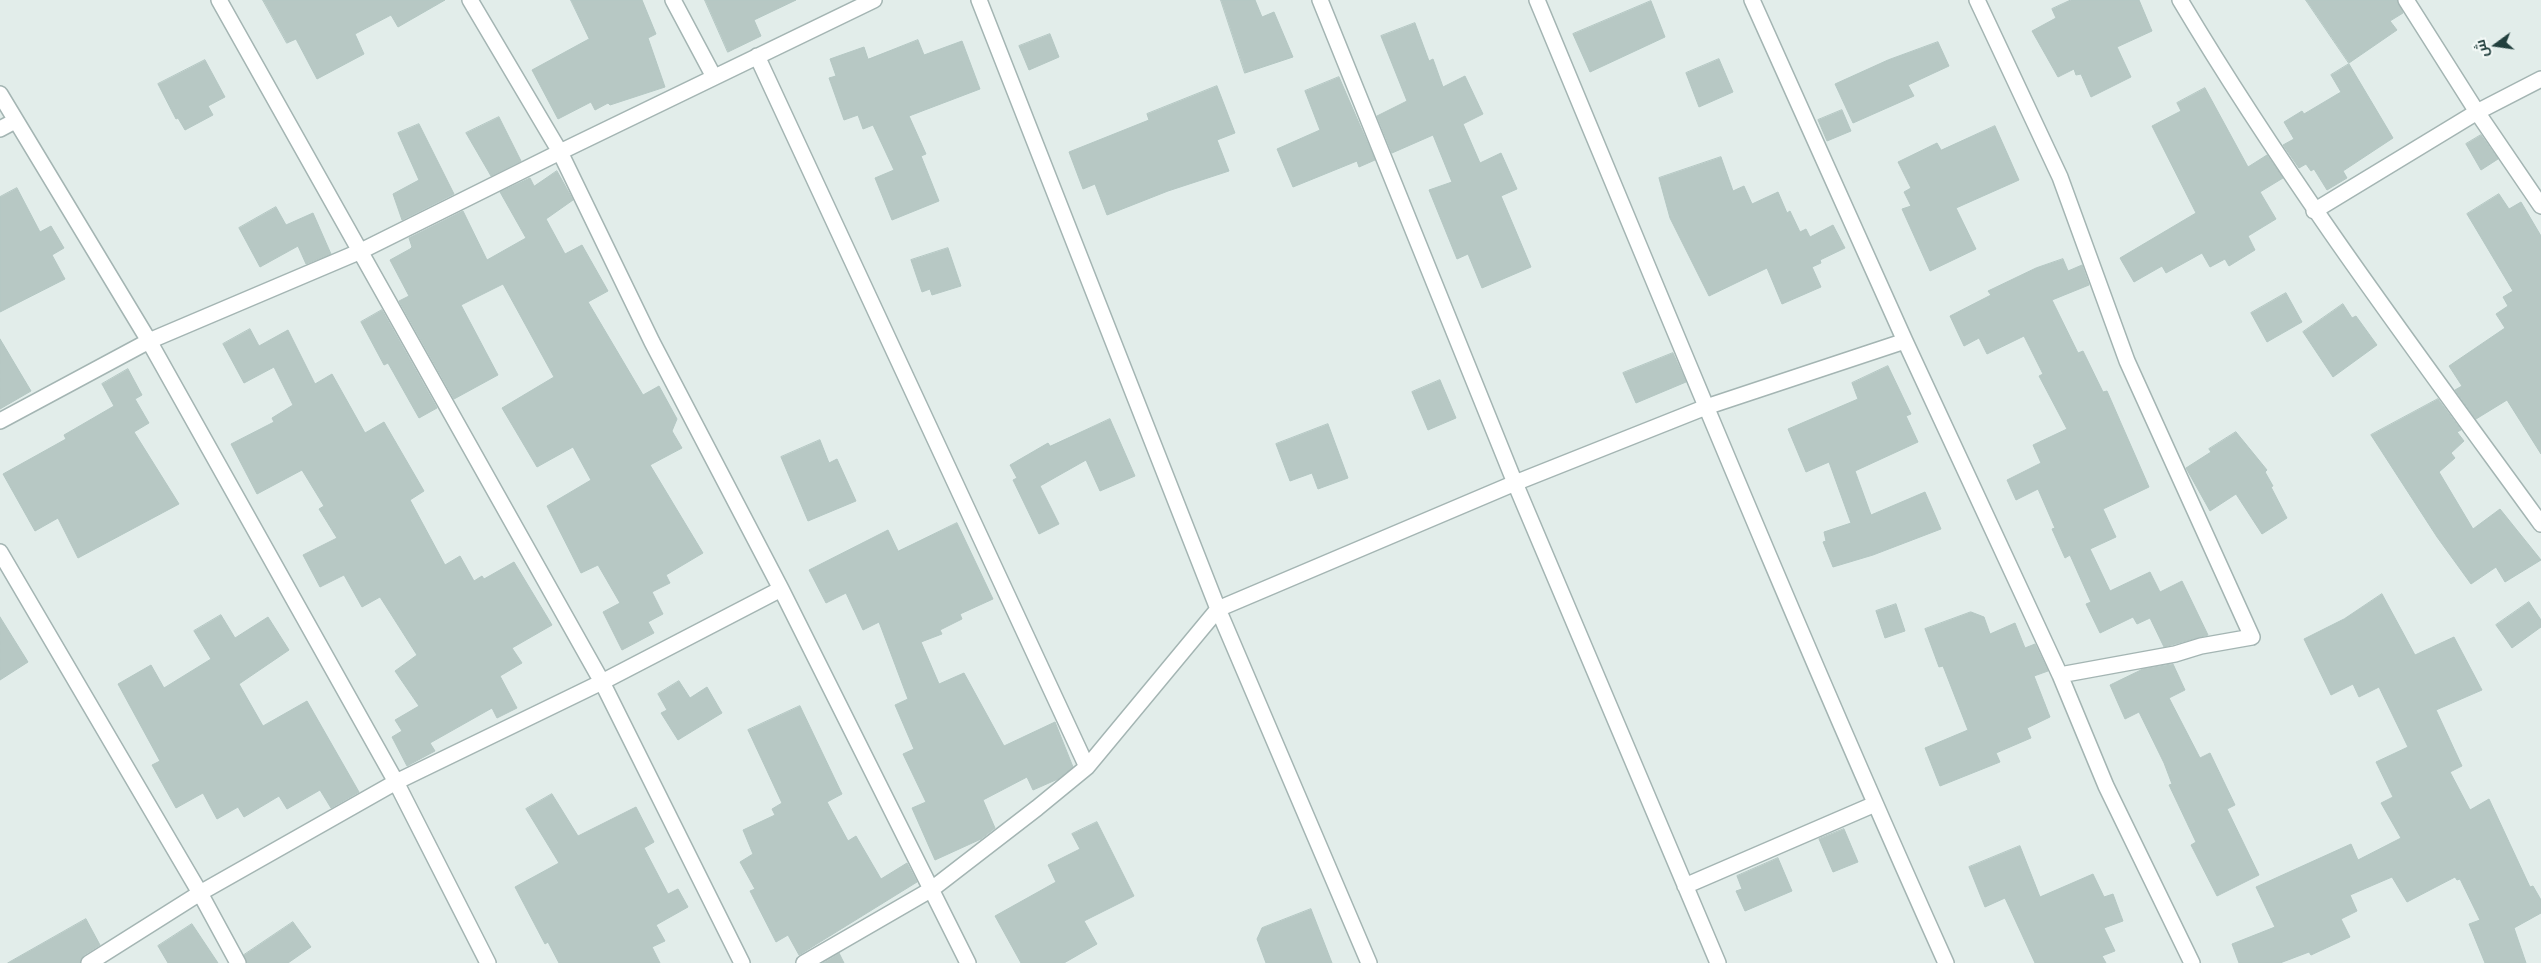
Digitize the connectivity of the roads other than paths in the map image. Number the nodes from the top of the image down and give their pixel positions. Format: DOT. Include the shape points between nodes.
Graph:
graph roads {
  1 [pos="219,0"];
  2 [pos="470,0"];
  3 [pos="673,0"];
  4 [pos="874,0"];
  5 [pos="979,0"];
  6 [pos="1320,0"];
  7 [pos="1537,0"];
  8 [pos="1752,0"];
  9 [pos="1977,0"];
  10 [pos="2180,0"];
  11 [pos="2406,0"];
  12 [pos="757,56"];
  13 [pos="714,77"];
  14 [pos="2541,79"];
  15 [pos="0,94"];
  16 [pos="2477,112"];
  17 [pos="15,121"];
  18 [pos="0,129"];
  19 [pos="560,152"];
  20 [pos="2541,206"];
  21 [pos="2314,211"];
  22 [pos="361,251"];
  23 [pos="149,341"];
  24 [pos="1905,341"];
  25 [pos="1706,408"];
  26 [pos="0,421"];
  27 [pos="1515,483"];
  28 [pos="2541,524"];
  29 [pos="0,552"];
  30 [pos="781,589"];
  31 [pos="1218,609"];
  32 [pos="2060,675"];
  33 [pos="602,682"];
  34 [pos="1087,767"];
  35 [pos="396,782"];
  36 [pos="1875,804"];
  37 [pos="1686,886"];
  38 [pos="932,889"];
  39 [pos="200,894"];
  40 [pos="89,963"];
  41 [pos="238,963"];
  42 [pos="488,963"];
  43 [pos="742,963"];
  44 [pos="804,963"];
  45 [pos="968,963"];
  46 [pos="1369,963"];
  47 [pos="1718,963"];
  48 [pos="1946,963"];
  49 [pos="2192,963"];
  1 -- 22 [label="street"];
  2 -- 19 [label="street"];
  3 -- 13 [label="street"];
  4 -- 12 [label="street"];
  5 -- 31 [label="street"];
  6 -- 27 [label="street"];
  7 -- 25 [label="street"];
  8 -- 24 [label="street"];
  9 -- 32 [label="street" via="2060,177 2127,361 2252,637"];
  10 -- 21 [label="street" via="2224,74"];
  11 -- 16 [label="street"];
  12 -- 13 [label="street"];
  12 -- 34 [label="street"];
  13 -- 19 [label="street"];
  14 -- 16 [label="street"];
  15 -- 17 [label="street"];
  16 -- 20 [label="street"];
  16 -- 21 [label="street"];
  17 -- 18 [label="street"];
  17 -- 23 [label="street"];
  19 -- 22 [label="street"];
  19 -- 30 [label="street" via="652,342"];
  21 -- 28 [label="street"];
  22 -- 23 [label="street"];
  22 -- 33 [label="street"];
  23 -- 26 [label="street"];
  23 -- 35 [label="street"];
  24 -- 25 [label="street"];
  24 -- 32 [label="street"];
  25 -- 27 [label="street"];
  25 -- 36 [label="street"];
  27 -- 31 [label="street"];
  27 -- 37 [label="street"];
  29 -- 39 [label="street"];
  30 -- 33 [label="street"];
  30 -- 38 [label="street"];
  31 -- 34 [label="street"];
  31 -- 46 [label="street"];
  32 -- 49 [label="street" via="2106,786"];
  33 -- 35 [label="street"];
  33 -- 43 [label="street"];
  34 -- 38 [label="street"];
  35 -- 39 [label="street"];
  35 -- 42 [label="street"];
  36 -- 37 [label="street"];
  36 -- 48 [label="street"];
  37 -- 47 [label="street"];
  38 -- 44 [label="street"];
  38 -- 45 [label="street"];
  39 -- 40 [label="street"];
  39 -- 41 [label="street"];
}
